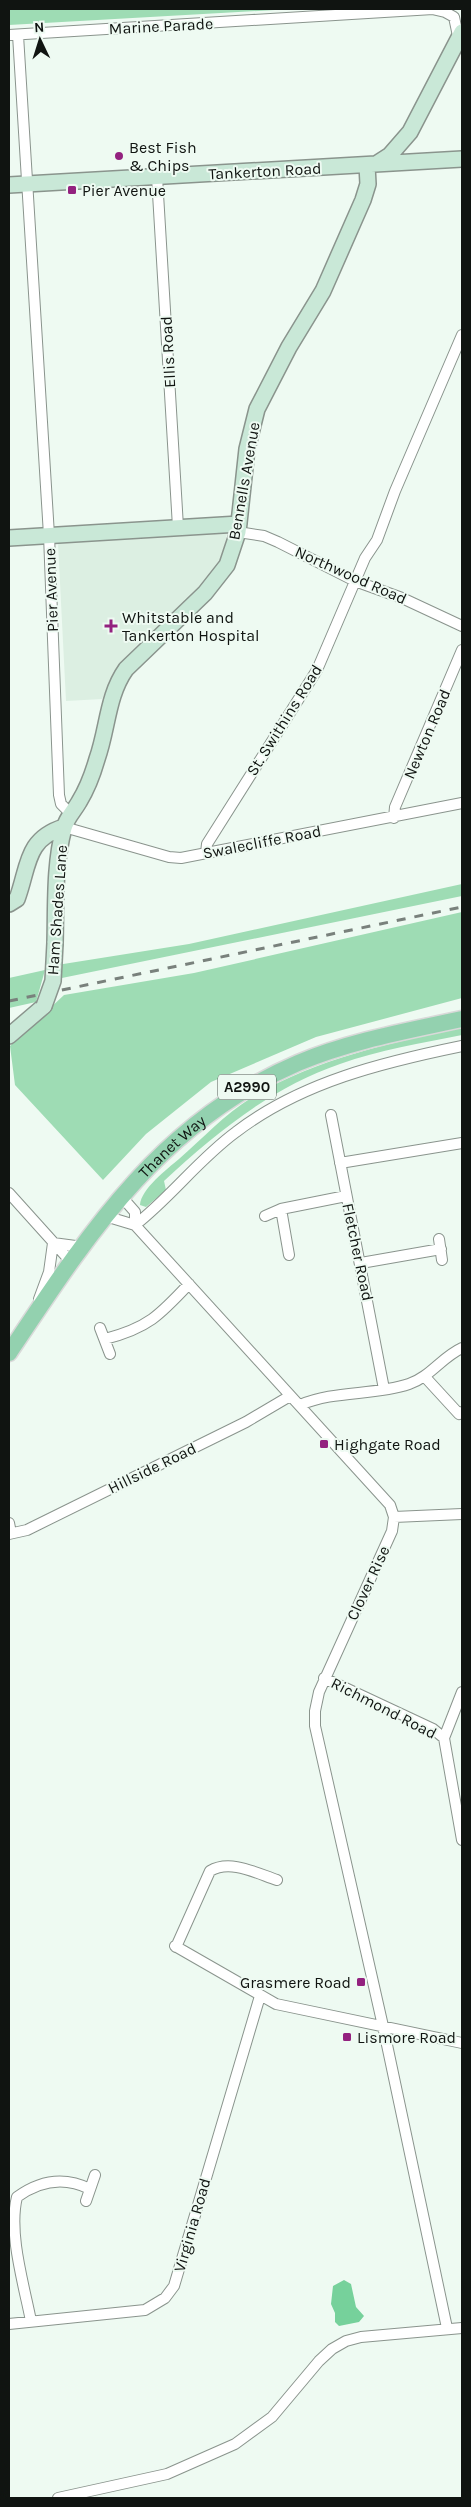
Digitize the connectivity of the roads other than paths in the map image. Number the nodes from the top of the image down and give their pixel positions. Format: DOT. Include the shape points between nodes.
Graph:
graph roads {
  1 [pos="433,9"];
  2 [pos="460,34"];
  3 [pos="14,35"];
  4 [pos="410,132"];
  5 [pos="462,159"];
  6 [pos="429,161"];
  7 [pos="371,165"];
  8 [pos="157,177"];
  9 [pos="28,184"];
  10 [pos="9,185"];
  11 [pos="462,335"];
  12 [pos="178,527"];
  13 [pos="238,528"];
  14 [pos="49,535"];
  15 [pos="9,538"];
  16 [pos="355,581"];
  17 [pos="462,626"];
  18 [pos="462,650"];
  19 [pos="462,803"];
  20 [pos="394,818"];
  21 [pos="67,820"];
  22 [pos="206,853"];
  23 [pos="9,904"];
  24 [pos="462,1019"];
  25 [pos="9,1036"];
  26 [pos="462,1046"];
  27 [pos="332,1115"];
  28 [pos="462,1143"];
  29 [pos="340,1162"];
  30 [pos="9,1193"];
  31 [pos="121,1196"];
  32 [pos="346,1196"];
  33 [pos="281,1209"];
  34 [pos="105,1216"];
  35 [pos="265,1216"];
  36 [pos="135,1225"];
  37 [pos="53,1243"];
  38 [pos="83,1247"];
  39 [pos="289,1255"];
  40 [pos="442,1260"];
  41 [pos="72,1263"];
  42 [pos="361,1263"];
  43 [pos="190,1284"];
  44 [pos="31,1319"];
  45 [pos="100,1328"];
  46 [pos="105,1339"];
  47 [pos="462,1348"];
  48 [pos="9,1353"];
  49 [pos="110,1354"];
  50 [pos="425,1377"];
  51 [pos="384,1390"];
  52 [pos="290,1396"];
  53 [pos="300,1405"];
  54 [pos="462,1412"];
  55 [pos="462,1514"];
  56 [pos="394,1517"];
  57 [pos="9,1530"];
  58 [pos="324,1678"];
  59 [pos="462,1692"];
  60 [pos="444,1738"];
  61 [pos="462,1840"];
  62 [pos="277,1880"];
  63 [pos="260,1996"];
  64 [pos="383,2026"];
  65 [pos="462,2043"];
  66 [pos="94,2175"];
  67 [pos="90,2189"];
  68 [pos="13,2196"];
  69 [pos="86,2201"];
  70 [pos="31,2321"];
  71 [pos="9,2324"];
  72 [pos="448,2328"];
  73 [pos="462,2328"];
  74 [pos="58,2498"];
  1 -- 2 [label="street, Marine Parade" via="454,17"];
  1 -- 3 [label="street, Marine Parade"];
  2 -- 4 [label="street"];
  3 -- 9 [label="street, Pier Avenue"];
  4 -- 6 [label="street" via="411,148"];
  4 -- 7 [label="street" via="390,155"];
  5 -- 6 [label="street, Tankerton Road"];
  6 -- 7 [label="street, Tankerton Road"];
  7 -- 8 [label="street, Tankerton Road"];
  7 -- 13 [label="street, Bennells Avenue" via="363,200 323,291 289,347 258,409 247,449"];
  8 -- 9 [label="street, Tankerton Road"];
  8 -- 12 [label="street, Ellis Road"];
  9 -- 10 [label="street, Tankerton Road"];
  9 -- 14 [label="street, Pier Avenue"];
  11 -- 16 [label="street, St. Swithins Road" via="395,490 377,540"];
  12 -- 13 [label="street, Northwood Road"];
  12 -- 14 [label="street, Northwood Road"];
  13 -- 16 [label="street, Northwood Road" via="278,542"];
  13 -- 21 [label="street, Bennells Avenue" via="227,565 218,579 142,652 118,680 110,699 98,758 79,803"];
  14 -- 15 [label="street, Northwood Road"];
  14 -- 21 [label="street, Pier Avenue" via="59,795"];
  16 -- 17 [label="street, Northwood Road" via="402,598"];
  16 -- 22 [label="street, St. Swithins Road" via="318,670 207,844"];
  18 -- 20 [label="street, Newton Road" via="395,807"];
  19 -- 20 [label="street, Swalecliffe Road"];
  20 -- 22 [label="street, Swalecliffe Road"];
  21 -- 22 [label="street, Swalecliffe Road" via="170,857"];
  21 -- 23 [label="street" via="35,845 17,899"];
  21 -- 25 [label="street, Ham Shades Lane, bridge" via="61,842 53,981 44,1006"];
  24 -- 31 [label="main road, Thanet Way / A2990" via="352,1044 298,1063 247,1087 193,1124 159,1154"];
  26 -- 36 [label="street" via="380,1064 282,1103 236,1132"];
  27 -- 29 [label="street, Fletcher Road"];
  28 -- 29 [label="street"];
  29 -- 32 [label="street, Fletcher Road"];
  30 -- 37 [label="street"];
  31 -- 34 [label="main road, Thanet Way / A2990"];
  31 -- 36 [label="street" via="135,1212"];
  32 -- 33 [label="street"];
  32 -- 42 [label="street, Fletcher Road"];
  33 -- 35 [label="street"];
  33 -- 39 [label="street"];
  34 -- 36 [label="street"];
  34 -- 38 [label="main road, Thanet Way / A2990"];
  36 -- 43 [label="street"];
  37 -- 38 [label="street"];
  37 -- 41 [label="street"];
  37 -- 44 [label="street" via="50,1272"];
  38 -- 41 [label="main road, Thanet Way / A2990"];
  40 -- 42 [label="street" via="440,1244"];
  41 -- 44 [label="main road, Thanet Way / A2990"];
  42 -- 51 [label="street, Fletcher Road"];
  43 -- 46 [label="street" via="158,1317"];
  43 -- 52 [label="street"];
  44 -- 48 [label="main road, Thanet Way / A2990"];
  45 -- 46 [label="street"];
  46 -- 49 [label="street"];
  47 -- 50 [label="street"];
  50 -- 51 [label="street"];
  50 -- 54 [label="street" via="459,1414"];
  51 -- 53 [label="street" via="329,1395"];
  52 -- 53 [label="street"];
  52 -- 57 [label="street, Hillside Road" via="246,1422 27,1530"];
  53 -- 56 [label="street" via="390,1505"];
  55 -- 56 [label="street"];
  56 -- 58 [label="street, Clover Rise" via="392,1531"];
  58 -- 60 [label="street, Richmond Road" via="433,1729"];
  58 -- 64 [label="street, Clover Rise" via="315,1711 315,1726"];
  59 -- 60 [label="street, Richmond Road"];
  60 -- 61 [label="street, Richmond Road"];
  62 -- 63 [label="street" via="242,1868 218,1866 210,1871 175,1947"];
  63 -- 64 [label="street" via="276,2004"];
  63 -- 70 [label="street, Virginia Road" via="174,2286 165,2298 145,2310"];
  64 -- 65 [label="street"];
  64 -- 72 [label="street"];
  66 -- 67 [label="street"];
  67 -- 68 [label="street" via="55,2180"];
  67 -- 69 [label="street"];
  68 -- 70 [label="street" via="16,2244"];
  70 -- 71 [label="street, Virginia Road"];
  72 -- 73 [label="street"];
  72 -- 74 [label="street" via="346,2341 319,2361 272,2417 235,2444 166,2474"];
}
